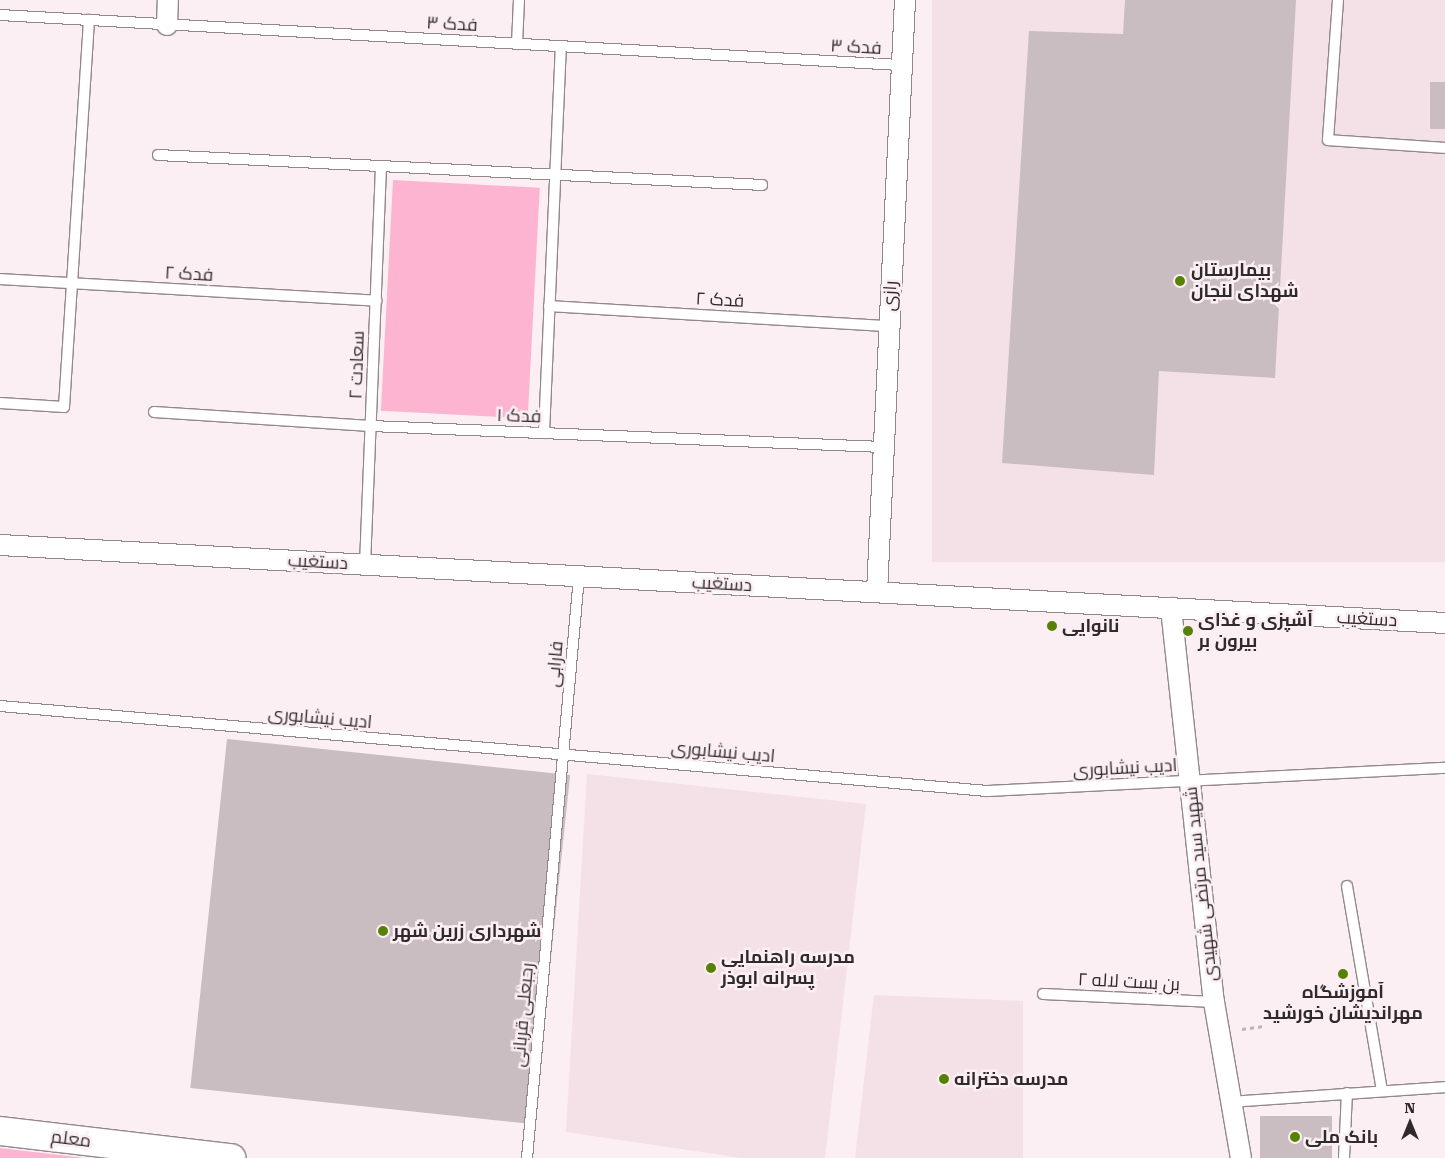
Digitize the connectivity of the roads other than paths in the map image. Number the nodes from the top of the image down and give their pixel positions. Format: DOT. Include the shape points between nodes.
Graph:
graph roads {
  1 [pos="168,0"];
  2 [pos="519,0"];
  3 [pos="905,0"];
  4 [pos="1338,0"];
  5 [pos="0,15"];
  6 [pos="89,20"];
  7 [pos="167,25"];
  8 [pos="517,44"];
  9 [pos="561,46"];
  10 [pos="902,65"];
  11 [pos="1445,148"];
  12 [pos="158,154"];
  13 [pos="381,167"];
  14 [pos="555,174"];
  15 [pos="762,185"];
  16 [pos="0,279"];
  17 [pos="72,283"];
  18 [pos="376,301"];
  19 [pos="550,306"];
  20 [pos="888,326"];
  21 [pos="0,403"];
  22 [pos="154,412"];
  23 [pos="371,426"];
  24 [pos="544,433"];
  25 [pos="882,448"];
  26 [pos="0,545"];
  27 [pos="365,565"];
  28 [pos="579,577"];
  29 [pos="877,592"];
  30 [pos="1171,608"];
  31 [pos="1445,623"];
  32 [pos="0,706"];
  33 [pos="563,755"];
  34 [pos="1445,768"];
  35 [pos="1190,781"];
  36 [pos="1347,886"];
  37 [pos="1043,994"];
  38 [pos="1214,1002"];
  39 [pos="1445,1087"];
  40 [pos="1382,1091"];
  41 [pos="1347,1093"];
  42 [pos="1232,1102"];
  43 [pos="0,1131"];
  44 [pos="231,1158"];
  45 [pos="527,1158"];
  46 [pos="1241,1158"];
  47 [pos="1344,1158"];
  1 -- 7 [label="street"];
  2 -- 8 [label="lane"];
  3 -- 10 [label="street, رازی"];
  4 -- 11 [label="lane" via="1328,140"];
  5 -- 6 [label="lane, فدک ۳"];
  6 -- 7 [label="lane, فدک ۳"];
  6 -- 17 [label="lane"];
  7 -- 8 [label="lane, فدک ۳"];
  8 -- 9 [label="lane, فدک ۳"];
  9 -- 10 [label="lane, فدک ۳"];
  9 -- 14 [label="lane"];
  10 -- 20 [label="street, رازی"];
  12 -- 13 [label="lane"];
  13 -- 14 [label="lane"];
  13 -- 18 [label="lane, سعادت ۲"];
  14 -- 15 [label="lane"];
  14 -- 19 [label="lane"];
  16 -- 17 [label="lane, فدک ۲"];
  17 -- 18 [label="lane, فدک ۲"];
  17 -- 21 [label="lane" via="64,407"];
  18 -- 23 [label="lane, سعادت ۲"];
  19 -- 20 [label="lane, فدک ۲"];
  19 -- 24 [label="lane"];
  20 -- 25 [label="street, رازی"];
  22 -- 23 [label="lane, فدک ۱"];
  23 -- 24 [label="lane, فدک ۱"];
  23 -- 27 [label="lane, سعادت ۲"];
  24 -- 25 [label="lane, فدک ۱"];
  25 -- 29 [label="street, رازی"];
  26 -- 27 [label="street, دستغیب"];
  27 -- 28 [label="street, دستغیب"];
  28 -- 29 [label="street, دستغیب"];
  28 -- 33 [label="lane, فارابی"];
  29 -- 30 [label="street, دستغیب"];
  30 -- 31 [label="street, دستغیب"];
  30 -- 35 [label="street, شهید سید مرتضی شهیدی"];
  32 -- 33 [label="lane, ادیب نیشابوری"];
  33 -- 35 [label="lane, ادیب نیشابوری" via="988,791"];
  33 -- 45 [label="lane, رجبعلی قربانی"];
  34 -- 35 [label="lane, ادیب نیشابوری"];
  35 -- 38 [label="street, شهید سید مرتضی شهیدی"];
  36 -- 40 [label="lane"];
  37 -- 38 [label="lane, بن بست لاله ۲"];
  38 -- 42 [label="street, شهید سید مرتضی شهیدی"];
  39 -- 40 [label="lane"];
  40 -- 41 [label="lane"];
  41 -- 42 [label="lane"];
  41 -- 47 [label="lane"];
  42 -- 46 [label="street, شهید سید مرتضی شهیدی"];
  43 -- 44 [label="main road, معلم"];
}
